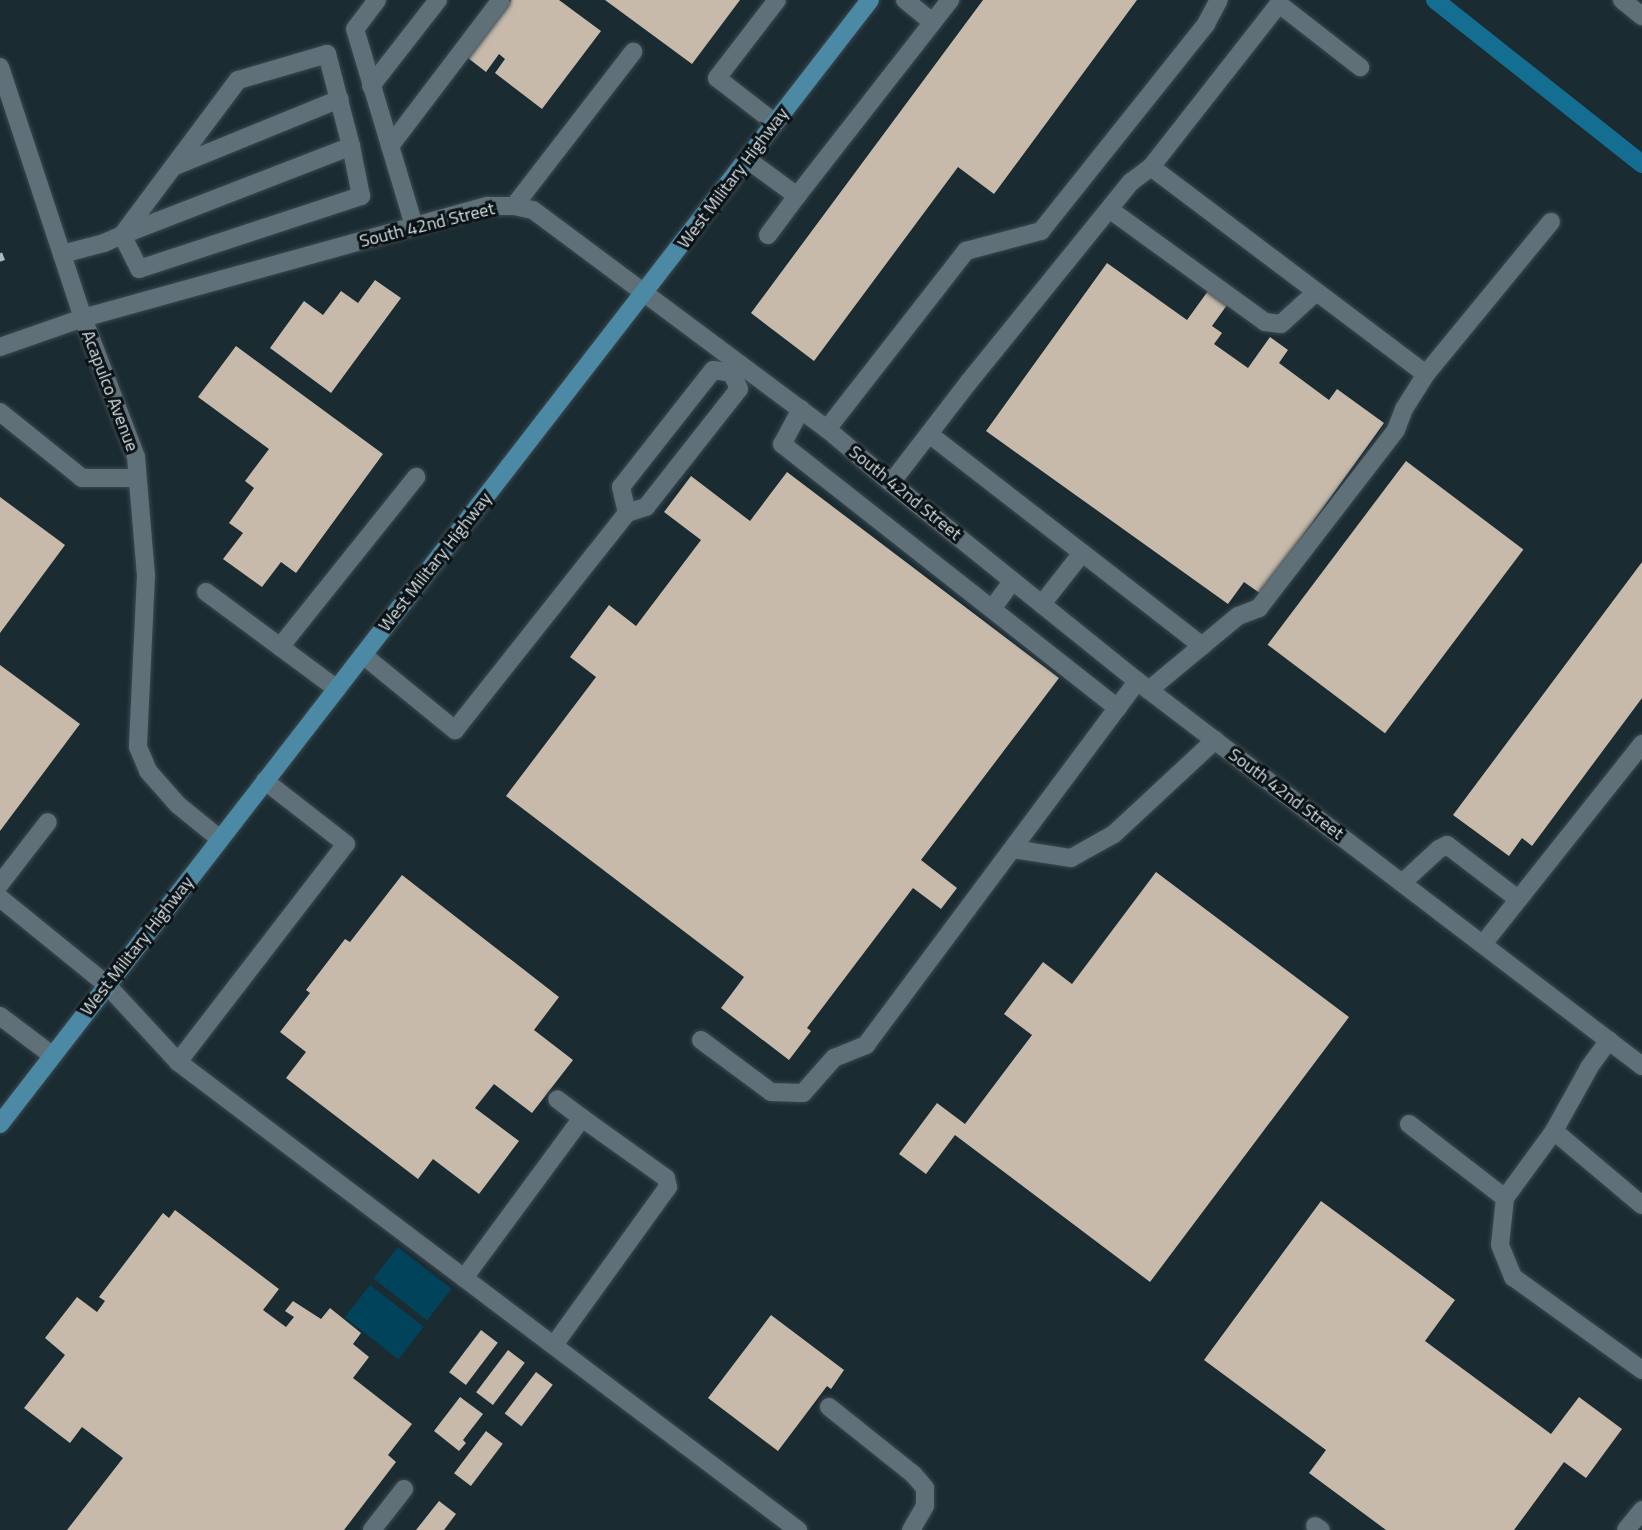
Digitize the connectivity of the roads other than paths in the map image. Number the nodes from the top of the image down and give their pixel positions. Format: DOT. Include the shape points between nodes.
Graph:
graph roads {
  1 [pos="377,0"];
  2 [pos="438,0"];
  3 [pos="501,0"];
  4 [pos="777,0"];
  5 [pos="870,0"];
  6 [pos="905,0"];
  7 [pos="950,0"];
  8 [pos="1219,0"];
  9 [pos="1622,0"];
  10 [pos="1642,16"];
  11 [pos="932,22"];
  12 [pos="633,52"];
  13 [pos="0,67"];
  14 [pos="1360,67"];
  15 [pos="371,86"];
  16 [pos="340,99"];
  17 [pos="775,123"];
  18 [pos="351,146"];
  19 [pos="390,146"];
  20 [pos="748,160"];
  21 [pos="173,167"];
  22 [pos="1151,167"];
  23 [pos="797,196"];
  24 [pos="514,206"];
  25 [pos="1109,209"];
  26 [pos="1551,222"];
  27 [pos="414,226"];
  28 [pos="768,235"];
  29 [pos="122,236"];
  30 [pos="62,254"];
  31 [pos="1316,292"];
  32 [pos="644,295"];
  33 [pos="83,318"];
  34 [pos="0,348"];
  35 [pos="736,368"];
  36 [pos="1426,374"];
  37 [pos="801,409"];
  38 [pos="0,412"];
  39 [pos="827,429"];
  40 [pos="929,434"];
  41 [pos="416,477"];
  42 [pos="137,478"];
  43 [pos="891,483"];
  44 [pos="627,513"];
  45 [pos="1082,553"];
  46 [pos="1012,580"];
  47 [pos="206,592"];
  48 [pos="1042,604"];
  49 [pos="992,609"];
  50 [pos="1202,646"];
  51 [pos="280,647"];
  52 [pos="363,655"];
  53 [pos="1143,685"];
  54 [pos="337,689"];
  55 [pos="1117,708"];
  56 [pos="1215,740"];
  57 [pos="1642,744"];
  58 [pos="265,781"];
  59 [pos="48,822"];
  60 [pos="220,839"];
  61 [pos="1013,849"];
  62 [pos="1402,883"];
  63 [pos="0,884"];
  64 [pos="0,898"];
  65 [pos="1518,899"];
  66 [pos="1483,944"];
  67 [pos="107,985"];
  68 [pos="0,1016"];
  69 [pos="700,1040"];
  70 [pos="1609,1040"];
  71 [pos="53,1056"];
  72 [pos="178,1062"];
  73 [pos="1642,1066"];
  74 [pos="557,1099"];
  75 [pos="2,1117"];
  76 [pos="582,1118"];
  77 [pos="1410,1124"];
  78 [pos="1554,1131"];
  79 [pos="1505,1198"];
  80 [pos="1642,1205"];
  81 [pos="464,1278"];
  82 [pos="554,1345"];
  83 [pos="1642,1370"];
  84 [pos="829,1407"];
  85 [pos="405,1489"];
  86 [pos="1642,1510"];
  87 [pos="372,1530"];
  88 [pos="798,1530"];
  89 [pos="911,1530"];
  90 [pos="1626,1530"];
  1 -- 15 [label="street" via="355,29"];
  2 -- 15 [label="street"];
  3 -- 19 [label="street"];
  4 -- 17 [label="street" via="717,78"];
  5 -- 17 [label="main road, West Military Highway"];
  6 -- 11 [label="street"];
  7 -- 11 [label="street"];
  8 -- 39 [label="street" via="1206,24 1041,231 966,251"];
  9 -- 10 [label="street"];
  11 -- 23 [label="street"];
  12 -- 24 [label="street"];
  13 -- 30 [label="street, Acapulco Avenue"];
  14 -- 22 [label="street" via="1279,4"];
  15 -- 19 [label="street"];
  16 -- 18 [label="street"];
  16 -- 21 [label="street"];
  16 -- 21 [label="street" via="327,54 238,80"];
  17 -- 20 [label="main road, West Military Highway"];
  18 -- 29 [label="street"];
  18 -- 29 [label="street" via="361,196 139,269"];
  19 -- 27 [label="street"];
  20 -- 23 [label="street"];
  20 -- 32 [label="main road, West Military Highway"];
  21 -- 29 [label="street"];
  22 -- 25 [label="street" via="1131,182"];
  22 -- 31 [label="street"];
  23 -- 28 [label="street"];
  24 -- 27 [label="street, South 42nd Street" via="488,206"];
  24 -- 32 [label="street, South 42nd Street" via="532,210"];
  25 -- 31 [label="street" via="1265,322 1281,324"];
  25 -- 40 [label="street"];
  26 -- 36 [label="street"];
  27 -- 33 [label="street, South 42nd Street"];
  29 -- 30 [label="street"];
  30 -- 33 [label="street, Acapulco Avenue"];
  31 -- 36 [label="street"];
  32 -- 35 [label="street, South 42nd Street"];
  32 -- 52 [label="main road, West Military Highway"];
  33 -- 34 [label="street, South 42nd Street"];
  33 -- 42 [label="street, Acapulco Avenue" via="136,458"];
  35 -- 37 [label="street, South 42nd Street"];
  35 -- 44 [label="street" via="739,389 646,507"];
  35 -- 44 [label="street" via="713,370 621,487"];
  36 -- 50 [label="street" via="1396,430 1259,608 1238,616"];
  37 -- 39 [label="street, South 42nd Street"];
  37 -- 49 [label="street" via="782,444"];
  38 -- 42 [label="street" via="82,478"];
  39 -- 43 [label="street, South 42nd Street"];
  40 -- 43 [label="street"];
  40 -- 45 [label="street"];
  41 -- 51 [label="street"];
  42 -- 60 [label="street, Acapulco Avenue" via="146,575 138,747 148,771 170,796"];
  43 -- 46 [label="street, South 42nd Street"];
  44 -- 52 [label="street" via="455,730"];
  45 -- 48 [label="street"];
  45 -- 50 [label="street"];
  46 -- 48 [label="street, South 42nd Street"];
  46 -- 49 [label="street"];
  47 -- 51 [label="street"];
  48 -- 53 [label="street, South 42nd Street"];
  49 -- 55 [label="street"];
  50 -- 53 [label="street"];
  51 -- 54 [label="street"];
  52 -- 54 [label="main road, West Military Highway"];
  53 -- 55 [label="street"];
  53 -- 56 [label="street, South 42nd Street"];
  54 -- 58 [label="main road, West Military Highway"];
  55 -- 61 [label="street"];
  56 -- 61 [label="street" via="1114,834 1071,858"];
  56 -- 62 [label="street, South 42nd Street"];
  57 -- 65 [label="street"];
  58 -- 60 [label="main road, West Military Highway"];
  58 -- 72 [label="street" via="346,844"];
  59 -- 63 [label="street"];
  60 -- 67 [label="main road, West Military Highway"];
  61 -- 69 [label="street" via="866,1045 834,1058 803,1093 771,1092"];
  62 -- 65 [label="street" via="1447,844"];
  62 -- 66 [label="street, South 42nd Street"];
  64 -- 67 [label="street"];
  65 -- 66 [label="street"];
  66 -- 70 [label="street, South 42nd Street"];
  67 -- 71 [label="main road, West Military Highway"];
  67 -- 72 [label="street"];
  68 -- 71 [label="street"];
  70 -- 73 [label="street, South 42nd Street"];
  70 -- 78 [label="street"];
  71 -- 75 [label="main road, West Military Highway"];
  72 -- 81 [label="street"];
  74 -- 76 [label="street"];
  76 -- 81 [label="street"];
  76 -- 82 [label="street" via="666,1178 668,1187"];
  77 -- 79 [label="street"];
  78 -- 79 [label="street"];
  78 -- 80 [label="street"];
  79 -- 83 [label="street" via="1500,1245 1513,1277"];
  81 -- 82 [label="street"];
  82 -- 88 [label="street"];
  84 -- 89 [label="street" via="925,1488 926,1506"];
  85 -- 87 [label="street"];
  86 -- 90 [label="street"];
}
